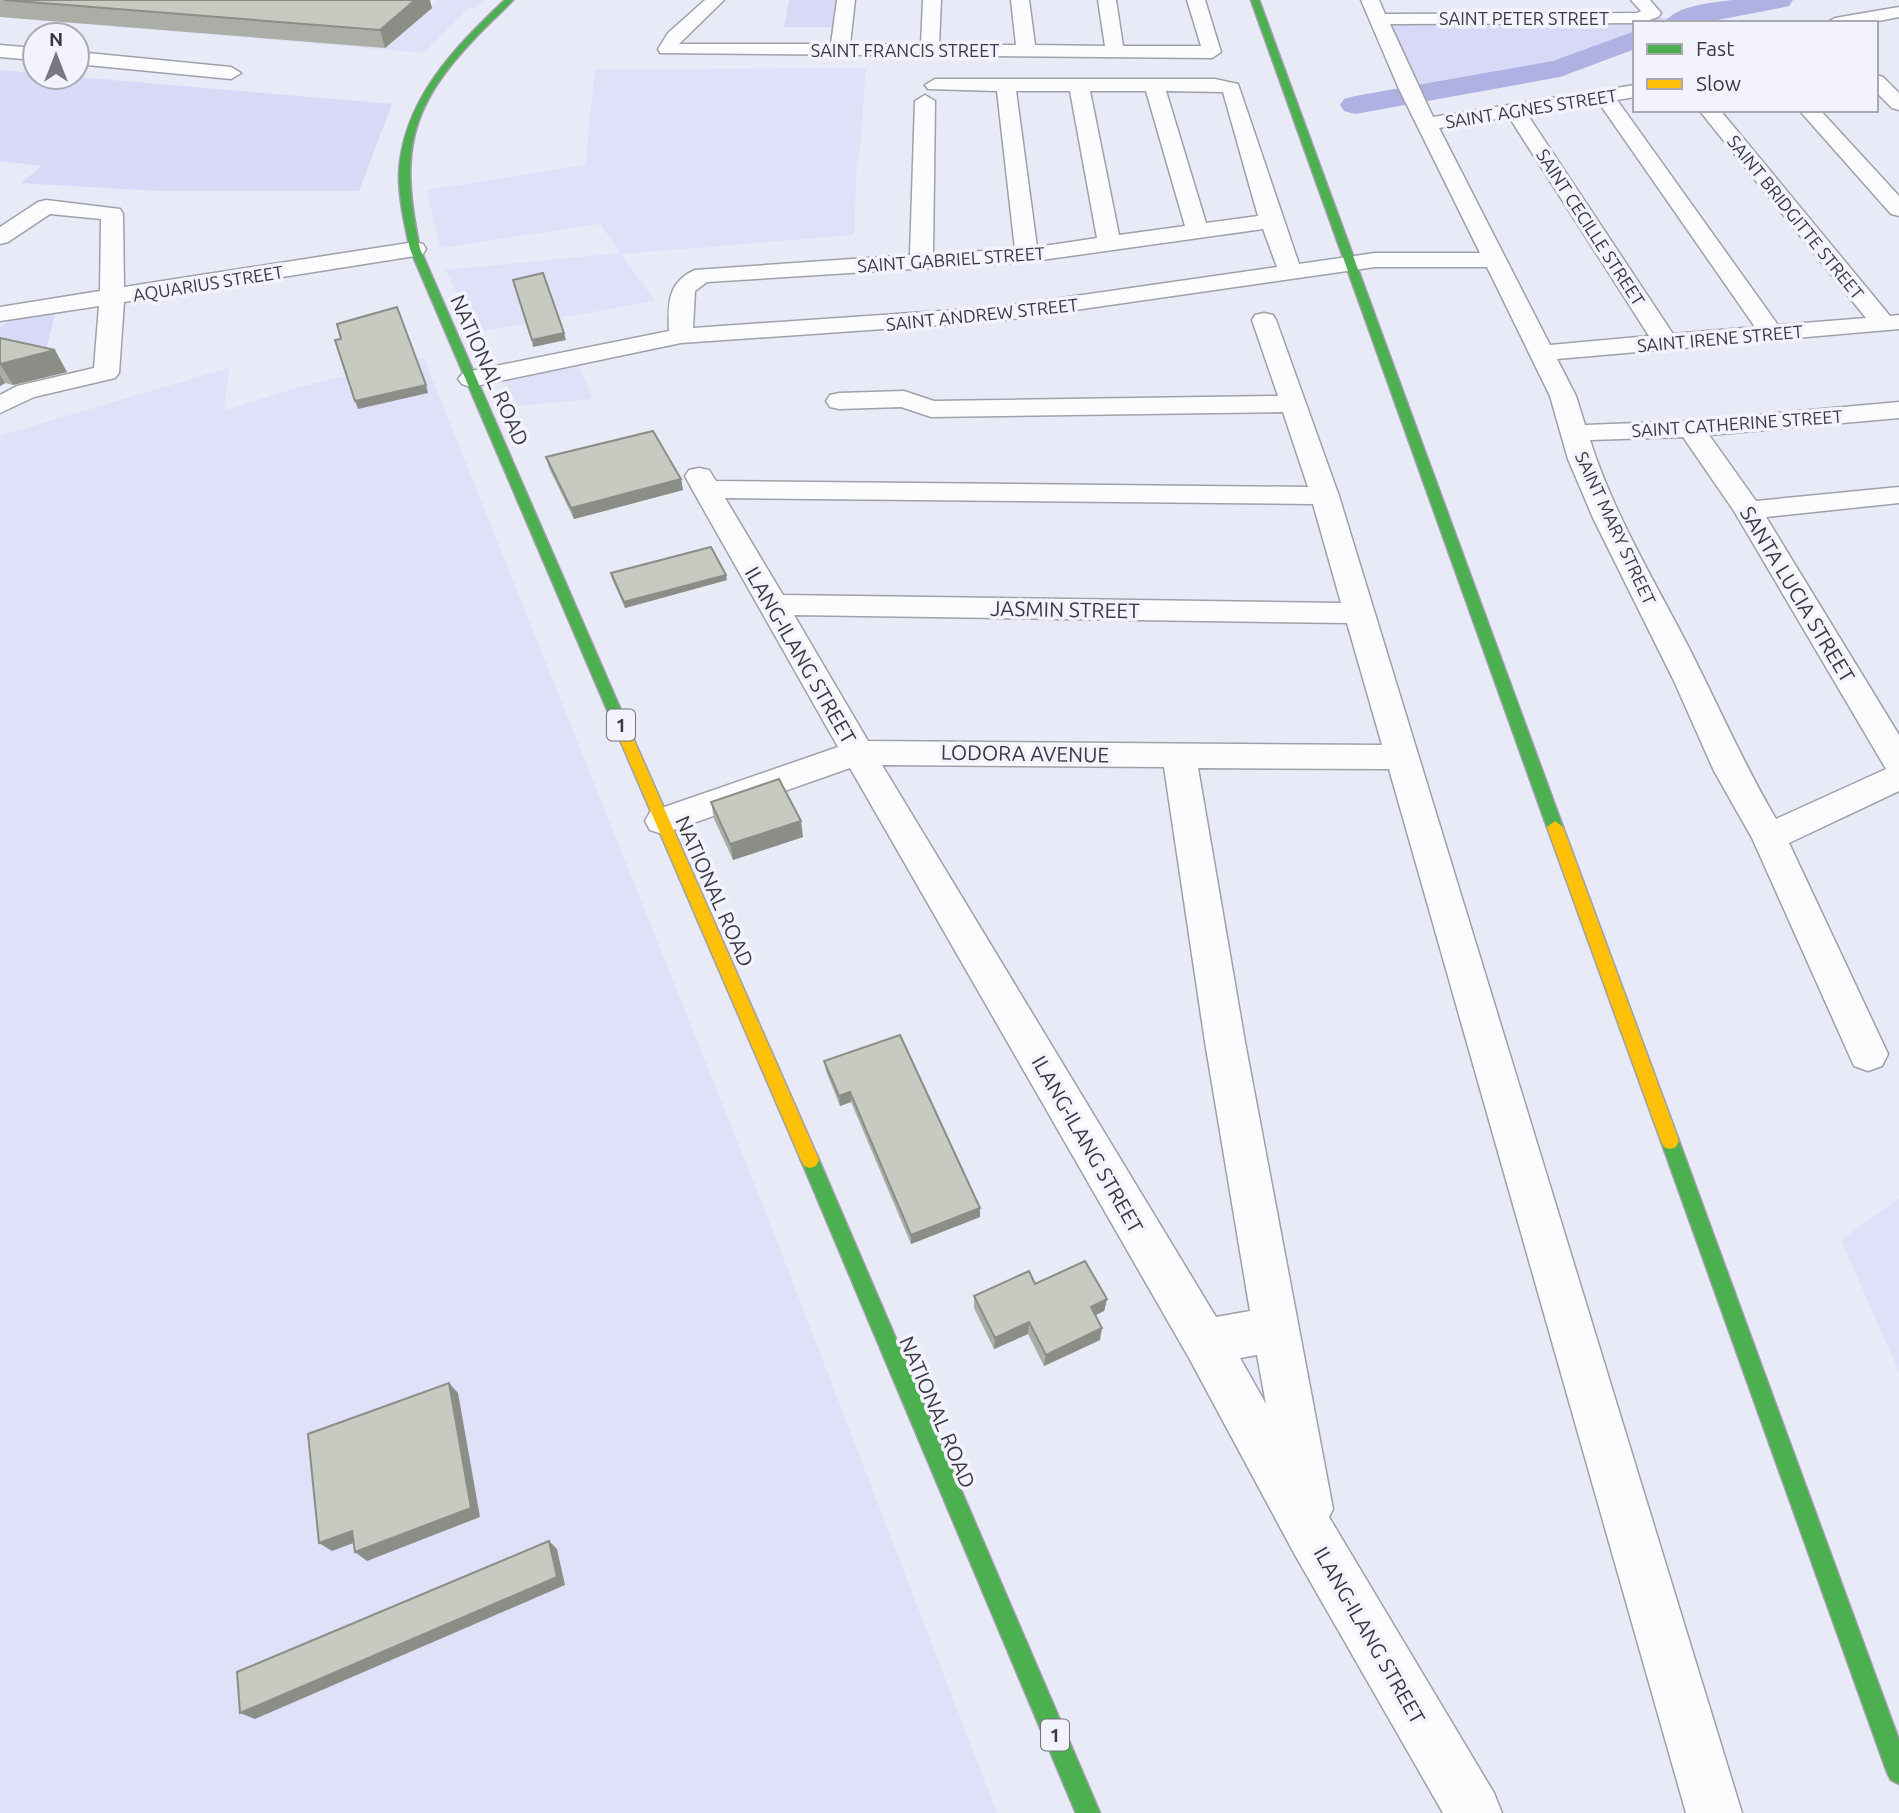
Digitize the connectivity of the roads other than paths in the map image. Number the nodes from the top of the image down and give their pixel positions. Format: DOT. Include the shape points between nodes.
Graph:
graph roads {
  1 [pos="509,0"];
  2 [pos="715,0"];
  3 [pos="846,0"];
  4 [pos="932,0"];
  5 [pos="1020,0"];
  6 [pos="1107,0"];
  7 [pos="1196,0"];
  8 [pos="1255,0"];
  9 [pos="1370,0"];
  10 [pos="1640,0"];
  11 [pos="1892,11"];
  12 [pos="1379,19"];
  13 [pos="1844,21"];
  14 [pos="840,50"];
  15 [pos="930,50"];
  16 [pos="1026,50"];
  17 [pos="0,51"];
  18 [pos="1115,51"];
  19 [pos="21,53"];
  20 [pos="91,59"];
  21 [pos="230,73"];
  22 [pos="1878,83"];
  23 [pos="1006,86"];
  24 [pos="1079,86"];
  25 [pos="1155,87"];
  26 [pos="1633,91"];
  27 [pos="1605,97"];
  28 [pos="1899,104"];
  29 [pos="1418,106"];
  30 [pos="1515,111"];
  31 [pos="1711,112"];
  32 [pos="1811,112"];
  33 [pos="1899,209"];
  34 [pos="1271,221"];
  35 [pos="1197,231"];
  36 [pos="0,237"];
  37 [pos="1110,245"];
  38 [pos="415,249"];
  39 [pos="1027,255"];
  40 [pos="1494,260"];
  41 [pos="920,263"];
  42 [pos="1350,265"];
  43 [pos="1291,274"];
  44 [pos="112,298"];
  45 [pos="0,314"];
  46 [pos="1264,320"];
  47 [pos="1891,323"];
  48 [pos="1771,333"];
  49 [pos="681,336"];
  50 [pos="1666,343"];
  51 [pos="1541,353"];
  52 [pos="471,379"];
  53 [pos="839,401"];
  54 [pos="1291,404"];
  55 [pos="0,405"];
  56 [pos="1899,410"];
  57 [pos="1691,429"];
  58 [pos="1575,433"];
  59 [pos="1899,495"];
  60 [pos="1325,496"];
  61 [pos="1748,510"];
  62 [pos="772,605"];
  63 [pos="1358,614"];
  64 [pos="858,753"];
  65 [pos="1179,755"];
  66 [pos="1400,757"];
  67 [pos="1899,763"];
  68 [pos="1899,777"];
  69 [pos="662,821"];
  70 [pos="1769,837"];
  71 [pos="1868,1054"];
  72 [pos="1276,1329"];
  73 [pos="1205,1342"];
  74 [pos="1313,1537"];
  75 [pos="1899,1772"];
  76 [pos="1088,1813"];
  77 [pos="1474,1813"];
  78 [pos="1714,1813"];
  1 -- 38 [label="main road, NATIONAL ROAD / 1" via="450,59 419,109 404,163"];
  2 -- 14 [label="street, SAINT FRANCIS STREET" via="667,48"];
  3 -- 14 [label="street"];
  4 -- 15 [label="street"];
  5 -- 16 [label="street"];
  6 -- 18 [label="street"];
  7 -- 18 [label="street, SAINT FRANCIS STREET" via="1212,52"];
  8 -- 42 [label="main road"];
  9 -- 12 [label="street, SAINT MARY STREET"];
  10 -- 12 [label="street, SAINT PETER STREET" via="1652,13 1639,18"];
  11 -- 13 [label="street"];
  12 -- 29 [label="street, SAINT MARY STREET"];
  14 -- 15 [label="street, SAINT FRANCIS STREET"];
  15 -- 16 [label="street, SAINT FRANCIS STREET"];
  16 -- 18 [label="street, SAINT FRANCIS STREET"];
  17 -- 19 [label="street"];
  20 -- 21 [label="street"];
  22 -- 28 [label="street"];
  23 -- 24 [label="street"];
  23 -- 39 [label="street"];
  23 -- 41 [label="street" via="930,93"];
  24 -- 25 [label="street"];
  24 -- 37 [label="street"];
  25 -- 34 [label="street" via="1231,88"];
  25 -- 35 [label="street"];
  26 -- 27 [label="street, SAINT AGNES STREET"];
  27 -- 30 [label="street, SAINT AGNES STREET"];
  27 -- 48 [label="street"];
  29 -- 30 [label="street, SAINT AGNES STREET"];
  29 -- 40 [label="street, SAINT MARY STREET"];
  30 -- 50 [label="street, SAINT CECILLE STREET"];
  31 -- 47 [label="street, SAINT BRIDGITTE STREET"];
  32 -- 33 [label="street"];
  34 -- 35 [label="street, SAINT GABRIEL STREET"];
  34 -- 43 [label="street"];
  35 -- 37 [label="street, SAINT GABRIEL STREET"];
  36 -- 44 [label="street" via="46,207 112,214"];
  37 -- 39 [label="street, SAINT GABRIEL STREET"];
  38 -- 44 [label="street, AQUARIUS STREET"];
  38 -- 52 [label="main road, NATIONAL ROAD / 1"];
  39 -- 41 [label="street, SAINT GABRIEL STREET"];
  40 -- 42 [label="street, SAINT ANDREW STREET" via="1375,260"];
  40 -- 51 [label="street, SAINT MARY STREET"];
  41 -- 49 [label="street, SAINT GABRIEL STREET" via="703,275 690,279 681,290"];
  42 -- 43 [label="street, SAINT ANDREW STREET"];
  42 -- 75 [label="main road"];
  43 -- 49 [label="street, SAINT ANDREW STREET" via="998,314"];
  44 -- 45 [label="street, AQUARIUS STREET"];
  44 -- 55 [label="street" via="106,373 26,391"];
  46 -- 54 [label="street"];
  47 -- 48 [label="street, SAINT IRENE STREET"];
  48 -- 50 [label="street, SAINT IRENE STREET"];
  49 -- 52 [label="street, SAINT ANDREW STREET"];
  50 -- 51 [label="street, SAINT IRENE STREET"];
  51 -- 58 [label="street, SAINT MARY STREET"];
  52 -- 69 [label="main road, NATIONAL ROAD / 1"];
  53 -- 54 [label="street" via="904,399 931,409"];
  54 -- 60 [label="street"];
  56 -- 57 [label="street, SAINT CATHERINE STREET"];
  57 -- 58 [label="street, SAINT CATHERINE STREET"];
  57 -- 61 [label="street, SANTA LUCIA STREET"];
  58 -- 70 [label="street, SAINT MARY STREET" via="1607,518 1731,771"];
  59 -- 61 [label="street"];
  60 -- 62 [label="street, ILANG-ILANG STREET" via="702,482"];
  60 -- 63 [label="street"];
  61 -- 67 [label="street, SANTA LUCIA STREET"];
  62 -- 63 [label="street, JASMIN STREET"];
  62 -- 64 [label="street, ILANG-ILANG STREET"];
  63 -- 66 [label="street"];
  64 -- 65 [label="street, LODORA AVENUE"];
  64 -- 69 [label="street, LODORA AVENUE"];
  64 -- 73 [label="street, ILANG-ILANG STREET"];
  65 -- 66 [label="street, LODORA AVENUE"];
  65 -- 72 [label="street"];
  66 -- 78 [label="street"];
  68 -- 70 [label="street"];
  69 -- 76 [label="main road, NATIONAL ROAD / 1"];
  70 -- 71 [label="street, SAINT MARY STREET"];
  72 -- 73 [label="street"];
  72 -- 74 [label="street"];
  73 -- 74 [label="street, ILANG-ILANG STREET"];
  74 -- 77 [label="street, ILANG-ILANG STREET"];
}
